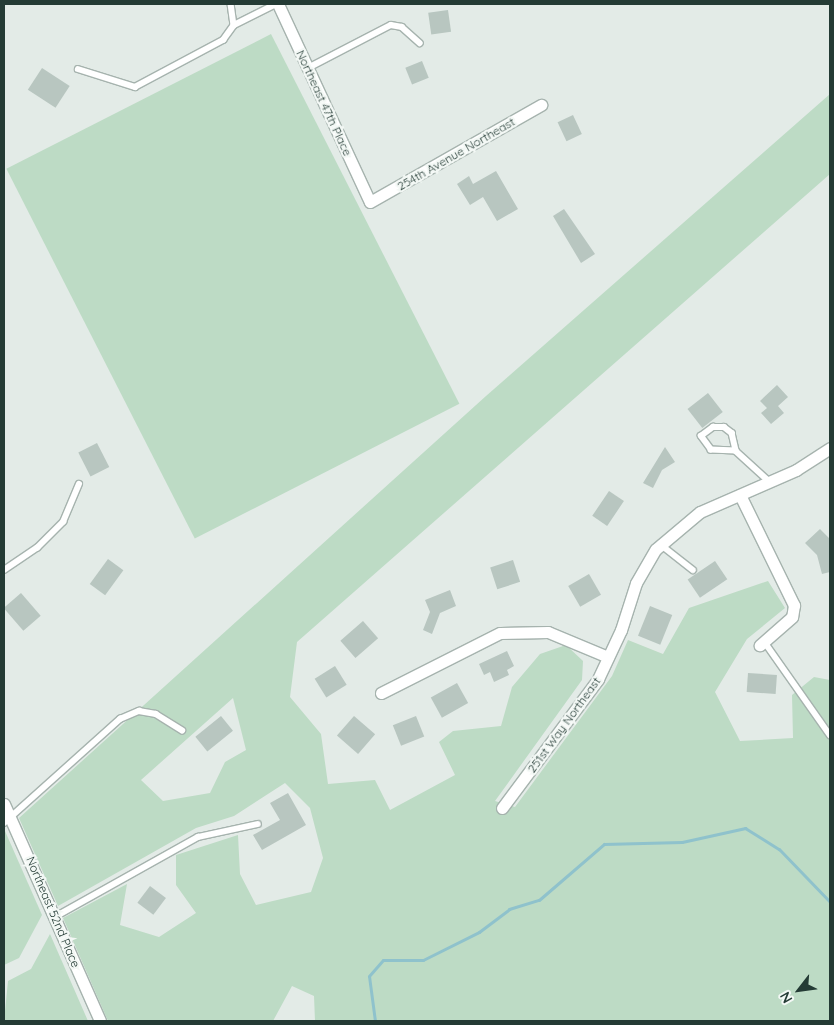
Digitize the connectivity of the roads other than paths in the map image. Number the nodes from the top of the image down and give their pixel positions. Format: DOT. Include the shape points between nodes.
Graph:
graph roads {
  1 [pos="231,4"];
  2 [pos="277,4"];
  3 [pos="234,25"];
  4 [pos="420,44"];
  5 [pos="308,68"];
  6 [pos="78,69"];
  7 [pos="541,105"];
  8 [pos="370,202"];
  9 [pos="830,448"];
  10 [pos="736,451"];
  11 [pos="770,482"];
  12 [pos="79,484"];
  13 [pos="740,495"];
  14 [pos="660,544"];
  15 [pos="4,570"];
  16 [pos="694,570"];
  17 [pos="762,643"];
  18 [pos="608,657"];
  19 [pos="381,693"];
  20 [pos="182,730"];
  21 [pos="830,735"];
  22 [pos="4,804"];
  23 [pos="502,808"];
  24 [pos="7,820"];
  25 [pos="258,824"];
  26 [pos="55,917"];
  27 [pos="100,1021"];
  1 -- 3 [label="lane"];
  2 -- 3 [label="lane"];
  2 -- 5 [label="street, Northeast 47th Place"];
  3 -- 6 [label="lane" via="223,40 135,87"];
  4 -- 5 [label="lane" via="402,27 391,25"];
  5 -- 8 [label="street, Northeast 47th Place"];
  7 -- 8 [label="street, 254th Avenue Northeast"];
  9 -- 11 [label="street, 251st Way Northeast"];
  10 -- 10 [label="lane" via="732,433 724,427 713,427 701,436 711,450"];
  10 -- 11 [label="lane"];
  11 -- 13 [label="street, 251st Way Northeast"];
  12 -- 15 [label="lane" via="63,522 38,548"];
  13 -- 14 [label="street, 251st Way Northeast" via="700,512"];
  13 -- 17 [label="street" via="794,605 792,617"];
  14 -- 16 [label="lane"];
  14 -- 18 [label="street, 251st Way Northeast" via="640,574"];
  17 -- 21 [label="lane"];
  18 -- 19 [label="street" via="548,632 500,633"];
  18 -- 23 [label="street, 251st Way Northeast" via="589,693"];
  20 -- 24 [label="lane" via="156,714 138,711 120,719"];
  22 -- 24 [label="street, Northeast 52nd Place"];
  24 -- 26 [label="street, Northeast 52nd Place"];
  25 -- 26 [label="lane" via="198,837"];
  26 -- 27 [label="street, Northeast 52nd Place"];
}
